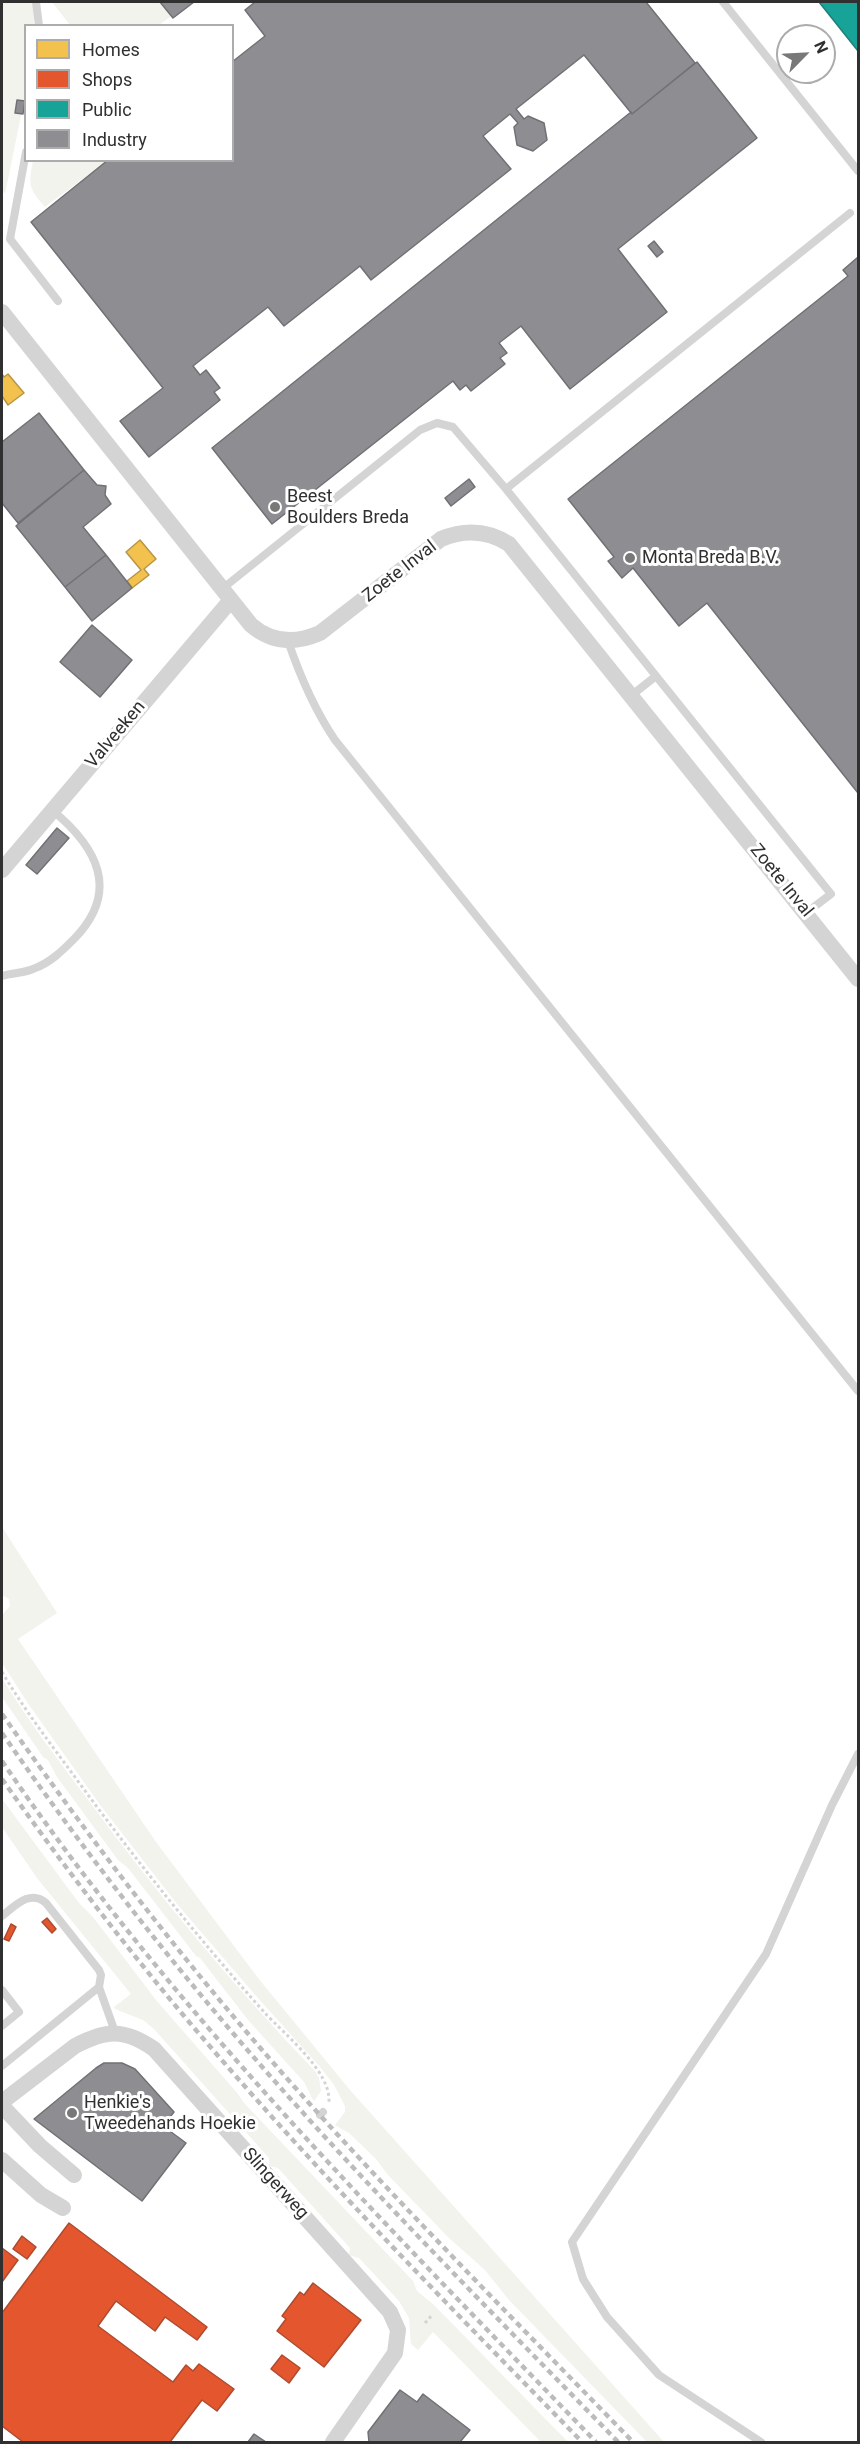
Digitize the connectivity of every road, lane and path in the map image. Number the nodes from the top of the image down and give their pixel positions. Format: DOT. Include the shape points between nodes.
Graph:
graph roads {
  1 [pos="36,2"];
  2 [pos="723,2"];
  3 [pos="39,24"];
  4 [pos="24,162"];
  5 [pos="858,171"];
  6 [pos="850,213"];
  7 [pos="58,301"];
  8 [pos="2,312"];
  9 [pos="506,489"];
  10 [pos="227,595"];
  11 [pos="288,641"];
  12 [pos="656,676"];
  13 [pos="632,695"];
  14 [pos="52,810"];
  15 [pos="2,870"];
  16 [pos="806,914"];
  17 [pos="2,976"];
  18 [pos="858,979"];
  19 [pos="858,1390"];
  20 [pos="2,1672"];
  21 [pos="858,1754"];
  22 [pos="2,1916"];
  23 [pos="99,1987"];
  24 [pos="2,1990"];
  25 [pos="2,2026"];
  26 [pos="115,2032"];
  27 [pos="2,2066"];
  28 [pos="2,2104"];
  29 [pos="322,2114"];
  30 [pos="2,2160"];
  31 [pos="74,2175"];
  32 [pos="63,2208"];
  33 [pos="434,2314"];
  34 [pos="425,2323"];
  35 [pos="333,2442"];
  36 [pos="761,2442"];
  1 -- 3 [label="lane"];
  2 -- 5 [label="lane"];
  4 -- 7 [label="lane" via="10,239"];
  6 -- 9 [label="lane"];
  8 -- 10 [label="street"];
  9 -- 10 [label="lane" via="453,428 443,423 432,425 420,430"];
  9 -- 12 [label="lane"];
  10 -- 11 [label="street" via="259,632"];
  10 -- 14 [label="street, Valveeken"];
  11 -- 13 [label="street, Zoete Inval" via="310,637 330,627 441,539 461,532 481,532 499,537 517,552"];
  11 -- 19 [label="lane" via="316,711 335,740"];
  12 -- 13 [label="lane"];
  12 -- 16 [label="lane" via="831,894"];
  13 -- 16 [label="street, Zoete Inval"];
  14 -- 15 [label="street, Valveeken"];
  14 -- 17 [label="lane" via="83,841 94,859 101,882 98,900 79,934 54,957 30,971"];
  16 -- 18 [label="street, Zoete Inval"];
  20 -- 29 [label="path" via="24,1708 159,1887 318,2070 330,2094"];
  21 -- 36 [label="lane" via="766,1954 572,2242 583,2279 607,2317 659,2375"];
  22 -- 23 [label="lane" via="27,1898 42,1900 99,1970"];
  23 -- 26 [label="lane"];
  23 -- 27 [label="lane"];
  24 -- 25 [label="lane" via="19,2012"];
  26 -- 28 [label="street" via="75,2046"];
  26 -- 35 [label="street, Slingerweg" via="141,2040 154,2049 390,2312 398,2330 395,2353"];
  28 -- 31 [label="street" via="40,2146"];
  30 -- 32 [label="street" via="41,2195"];
  33 -- 34 [label="path"];
}
